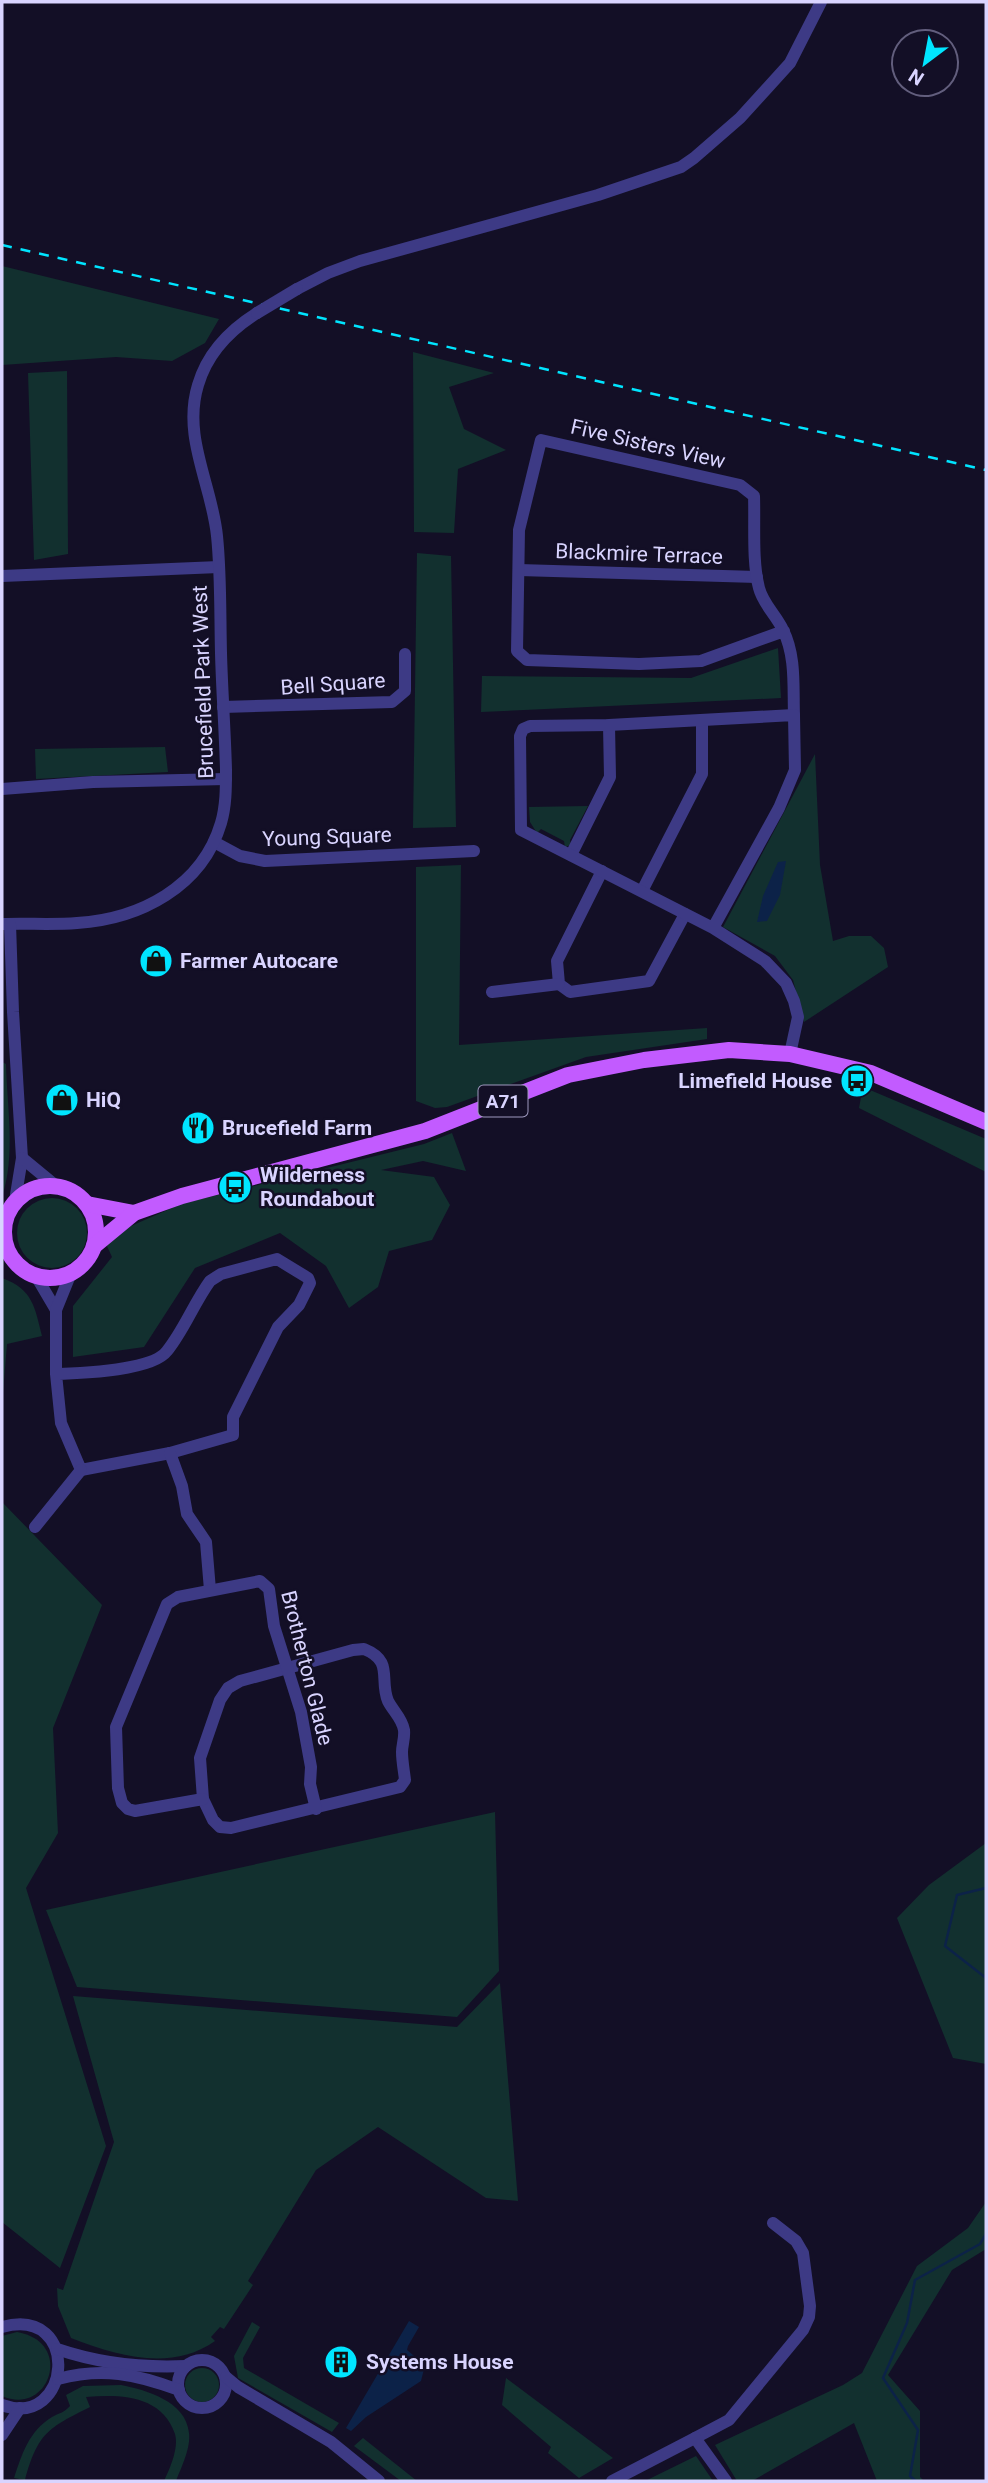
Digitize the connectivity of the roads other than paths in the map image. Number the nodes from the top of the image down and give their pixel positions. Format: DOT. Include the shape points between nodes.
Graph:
graph roads {
  1 [pos="821,2"];
  2 [pos="219,567"];
  3 [pos="519,570"];
  4 [pos="2,576"];
  5 [pos="757,577"];
  6 [pos="784,631"];
  7 [pos="405,654"];
  8 [pos="223,708"];
  9 [pos="794,715"];
  10 [pos="702,720"];
  11 [pos="609,724"];
  12 [pos="226,779"];
  13 [pos="2,789"];
  14 [pos="214,842"];
  15 [pos="474,851"];
  16 [pos="571,855"];
  17 [pos="602,871"];
  18 [pos="642,891"];
  19 [pos="685,914"];
  20 [pos="6,924"];
  21 [pos="713,928"];
  22 [pos="559,984"];
  23 [pos="492,992"];
  24 [pos="8,1043"];
  25 [pos="790,1054"];
  26 [pos="986,1122"];
  27 [pos="22,1158"];
  28 [pos="56,1186"];
  29 [pos="15,1201"];
  30 [pos="87,1204"];
  31 [pos="134,1213"];
  32 [pos="3,1233"];
  33 [pos="94,1246"];
  34 [pos="2,1264"];
  35 [pos="19,1267"];
  36 [pos="71,1273"];
  37 [pos="36,1276"];
  38 [pos="56,1310"];
  39 [pos="56,1374"];
  40 [pos="170,1453"];
  41 [pos="81,1470"];
  42 [pos="35,1527"];
  43 [pos="210,1590"];
  44 [pos="287,1667"];
  45 [pos="203,1799"];
  46 [pos="316,1809"];
  47 [pos="773,2223"];
  48 [pos="2,2327"];
  49 [pos="57,2349"];
  50 [pos="186,2366"];
  51 [pos="226,2376"];
  52 [pos="58,2379"];
  53 [pos="178,2390"];
  54 [pos="224,2395"];
  55 [pos="253,2396"];
  56 [pos="2,2405"];
  57 [pos="20,2408"];
  58 [pos="2,2435"];
  59 [pos="695,2438"];
  60 [pos="379,2481"];
  61 [pos="612,2481"];
  62 [pos="726,2481"];
  1 -- 2 [label="street, Brucefield Park West, bridge" via="790,63 740,118 681,167 598,195 360,261 297,289 231,332 211,357 194,404 194,436 214,514"];
  2 -- 4 [label="street"];
  2 -- 8 [label="street, Brucefield Park West"];
  3 -- 5 [label="street, Blackmire Terrace"];
  3 -- 5 [label="street, Five Sisters View" via="520,521 541,440 740,485 754,496"];
  3 -- 6 [label="street, Five Sisters View" via="517,651 527,660 701,661"];
  5 -- 6 [label="street, Five Sisters View" via="763,601"];
  6 -- 9 [label="street, Five Sisters View" via="792,652"];
  7 -- 8 [label="street, Bell Square" via="405,691 392,702"];
  8 -- 12 [label="street, Brucefield Park West"];
  9 -- 10 [label="street"];
  9 -- 21 [label="street, Five Sisters View" via="795,770"];
  10 -- 11 [label="street"];
  10 -- 18 [label="street" via="702,774"];
  11 -- 16 [label="street" via="610,777"];
  11 -- 16 [label="street" via="530,726 520,736 521,830"];
  12 -- 13 [label="street"];
  12 -- 14 [label="street, Brucefield Park West" via="225,803"];
  14 -- 15 [label="street, Young Square" via="240,856 265,861"];
  14 -- 20 [label="street, Brucefield Park West" via="185,882 151,905 114,918 78,923"];
  16 -- 17 [label="street"];
  17 -- 18 [label="street"];
  17 -- 22 [label="street" via="559,955"];
  18 -- 19 [label="street"];
  19 -- 21 [label="street"];
  19 -- 22 [label="street" via="649,981 570,992"];
  20 -- 24 [label="street"];
  21 -- 25 [label="street" via="765,961 786,983 798,1017"];
  22 -- 23 [label="street"];
  24 -- 27 [label="street"];
  25 -- 26 [label="main road, A71" via="871,1073"];
  25 -- 31 [label="main road, A71" via="729,1050 568,1075 425,1131"];
  27 -- 28 [label="street"];
  27 -- 29 [label="street"];
  28 -- 29 [label="main road" via="34,1189"];
  28 -- 30 [label="main road"];
  29 -- 32 [label="main road"];
  30 -- 31 [label="main road"];
  30 -- 33 [label="main road" via="97,1231"];
  31 -- 33 [label="main road, A71"];
  32 -- 35 [label="main road"];
  33 -- 36 [label="main road, A71" via="85,1263"];
  34 -- 35 [label="main road"];
  35 -- 37 [label="main road"];
  36 -- 37 [label="main road" via="48,1279"];
  36 -- 38 [label="street"];
  37 -- 38 [label="street"];
  38 -- 39 [label="street"];
  39 -- 40 [label="street" via="153,1362 166,1353 210,1280 221,1274 277,1259 308,1278 299,1306 278,1327 233,1417 233,1435"];
  39 -- 41 [label="street" via="61,1423"];
  40 -- 41 [label="street"];
  40 -- 43 [label="street" via="187,1514 206,1542"];
  41 -- 42 [label="street" via="54,1495"];
  43 -- 44 [label="street, Brotherton Glade" via="260,1581 269,1589"];
  43 -- 45 [label="street" via="167,1604 116,1727 118,1788 128,1809"];
  44 -- 45 [label="street" via="240,1681 220,1700 200,1758"];
  44 -- 46 [label="street, Brotherton Glade" via="301,1712"];
  44 -- 46 [label="street" via="353,1650 375,1653 385,1673 387,1698 404,1731 405,1780 400,1787"];
  45 -- 46 [label="street" via="213,1820 220,1827 231,1828"];
  47 -- 59 [label="street" via="796,2241 803,2253 809,2317 729,2420"];
  48 -- 49 [label="street" via="30,2325"];
  49 -- 50 [label="street" via="100,2361"];
  49 -- 52 [label="street"];
  50 -- 51 [label="street" via="194,2361 213,2362"];
  50 -- 53 [label="street"];
  51 -- 54 [label="street"];
  51 -- 55 [label="street"];
  52 -- 53 [label="street" via="80,2373 120,2373"];
  52 -- 57 [label="street" via="43,2399"];
  53 -- 54 [label="street" via="190,2405 202,2409 215,2405"];
  54 -- 55 [label="street"];
  55 -- 60 [label="street" via="331,2442"];
  56 -- 57 [label="street"];
  57 -- 58 [label="street"];
  59 -- 61 [label="street"];
  59 -- 62 [label="street"];
}
